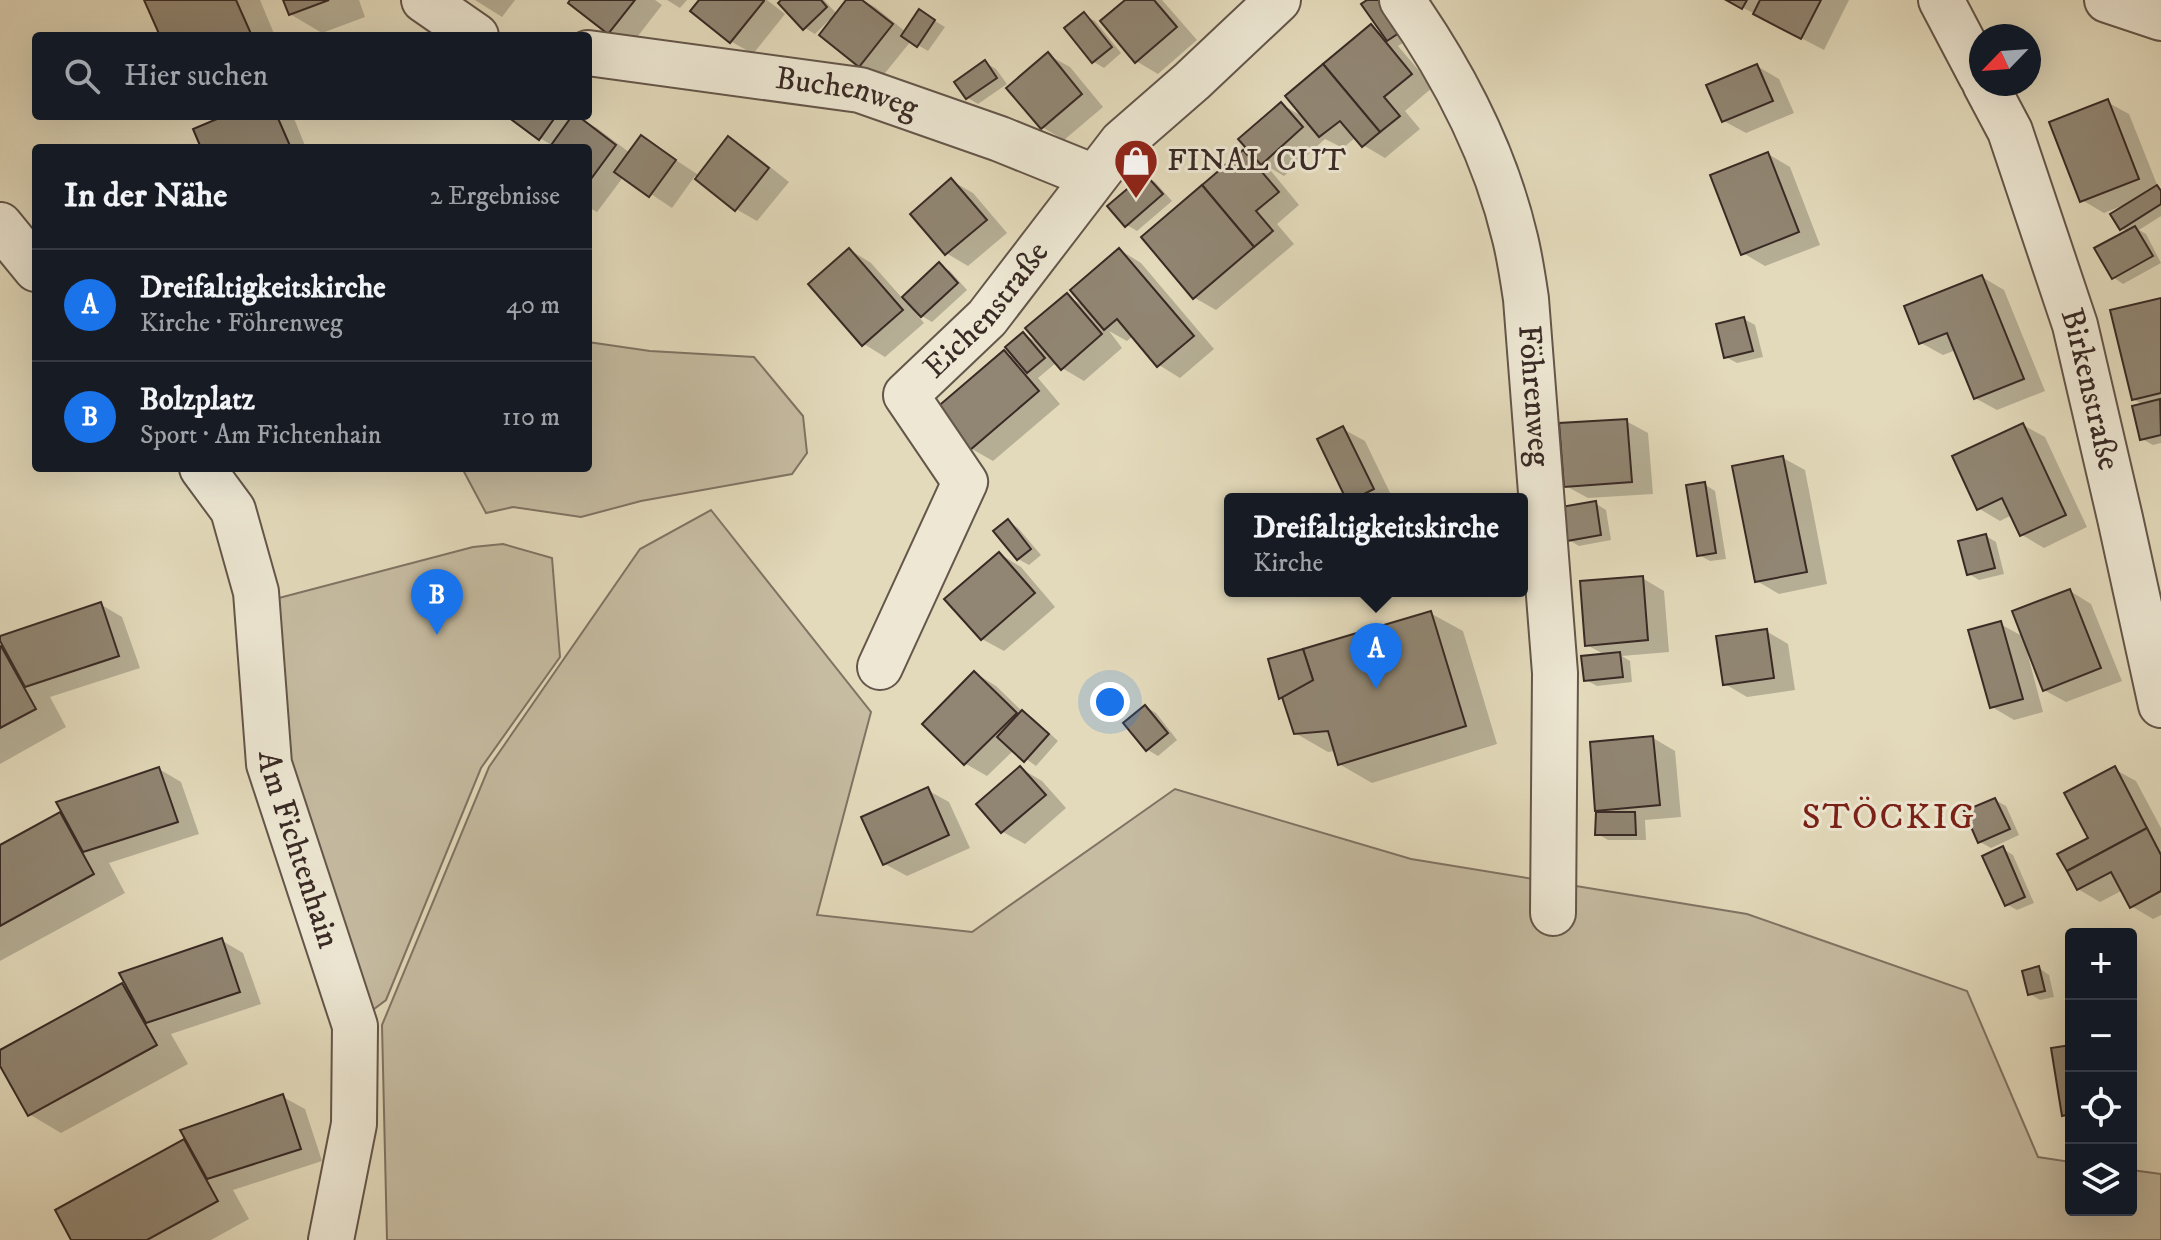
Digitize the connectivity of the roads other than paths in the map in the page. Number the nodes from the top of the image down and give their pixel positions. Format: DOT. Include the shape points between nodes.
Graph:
graph roads {
  1 [pos="424,0"];
  2 [pos="1278,0"];
  3 [pos="1402,0"];
  4 [pos="1941,0"];
  5 [pos="2107,0"];
  6 [pos="2161,18"];
  7 [pos="470,32"];
  8 [pos="1969,53"];
  9 [pos="592,54"];
  10 [pos="1991,96"];
  11 [pos="1094,177"];
  12 [pos="0,225"];
  13 [pos="32,264"];
  14 [pos="205,472"];
  15 [pos="880,667"];
  16 [pos="2161,705"];
  17 [pos="1553,913"];
  18 [pos="331,1240"];
  1 -- 7 [label="street"];
  2 -- 11 [label="street, Eichenstraße" via="1122,142"];
  3 -- 17 [label="street, Föhrenweg" via="1432,42 1495,170 1526,299 1555,673"];
  4 -- 8 [label="street"];
  5 -- 6 [label="street"];
  9 -- 11 [label="street, Buchenweg" via="860,90"];
  10 -- 16 [label="street, Birkenstraße" via="2010,131 2075,325"];
  11 -- 15 [label="street, Eichenstraße" via="987,318 906,395 965,482"];
  12 -- 13 [label="street"];
  14 -- 18 [label="street, Am Fichtenhain" via="233,510 256,592 269,764 355,1026 354,1124"];
}
